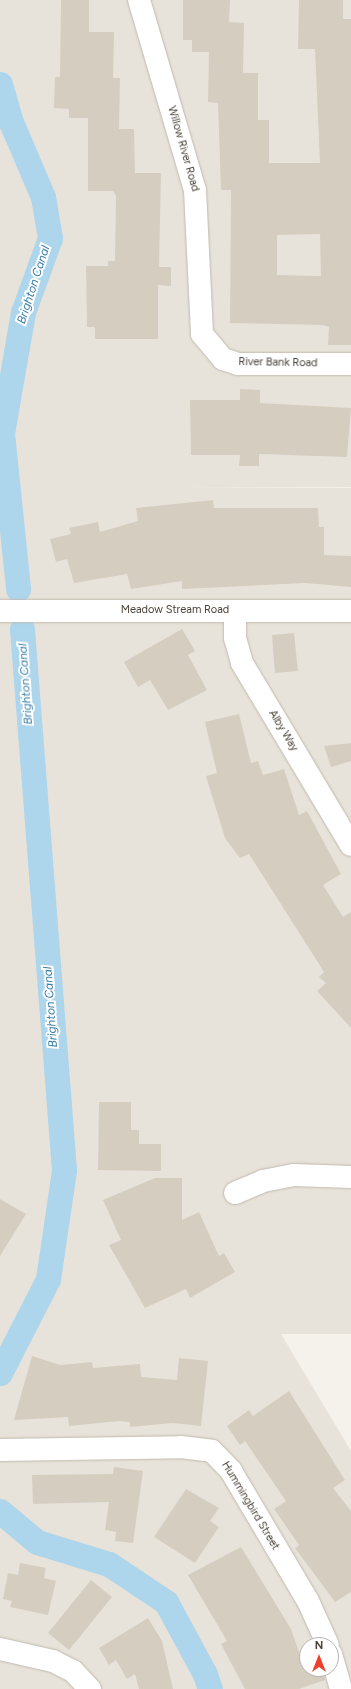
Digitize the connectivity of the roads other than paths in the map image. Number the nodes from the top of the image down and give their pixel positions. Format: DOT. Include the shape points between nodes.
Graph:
graph roads {
  1 [pos="139,0"];
  2 [pos="210,348"];
  3 [pos="351,364"];
  4 [pos="351,610"];
  5 [pos="0,611"];
  6 [pos="234,611"];
  7 [pos="351,845"];
  8 [pos="351,1177"];
  9 [pos="235,1193"];
  10 [pos="0,1450"];
  11 [pos="324,1637"];
  12 [pos="0,1650"];
  13 [pos="338,1677"];
  14 [pos="90,1689"];
  15 [pos="341,1689"];
  1 -- 2 [label="street, Willow River Road" via="196,190 200,320 202,334"];
  2 -- 3 [label="street, River Bank Road" via="223,359 238,364"];
  4 -- 6 [label="street, Meadow Stream Road"];
  5 -- 6 [label="street, Meadow Stream Road"];
  6 -- 7 [label="street, Alby Way" via="234,638 242,663"];
  8 -- 9 [label="street" via="294,1175 263,1181"];
  10 -- 11 [label="street, Hummingbird Street" via="181,1447 212,1451 231,1471 308,1601"];
  12 -- 14 [label="street" via="53,1661 73,1671"];
  13 -- 15 [label="street"];
}
